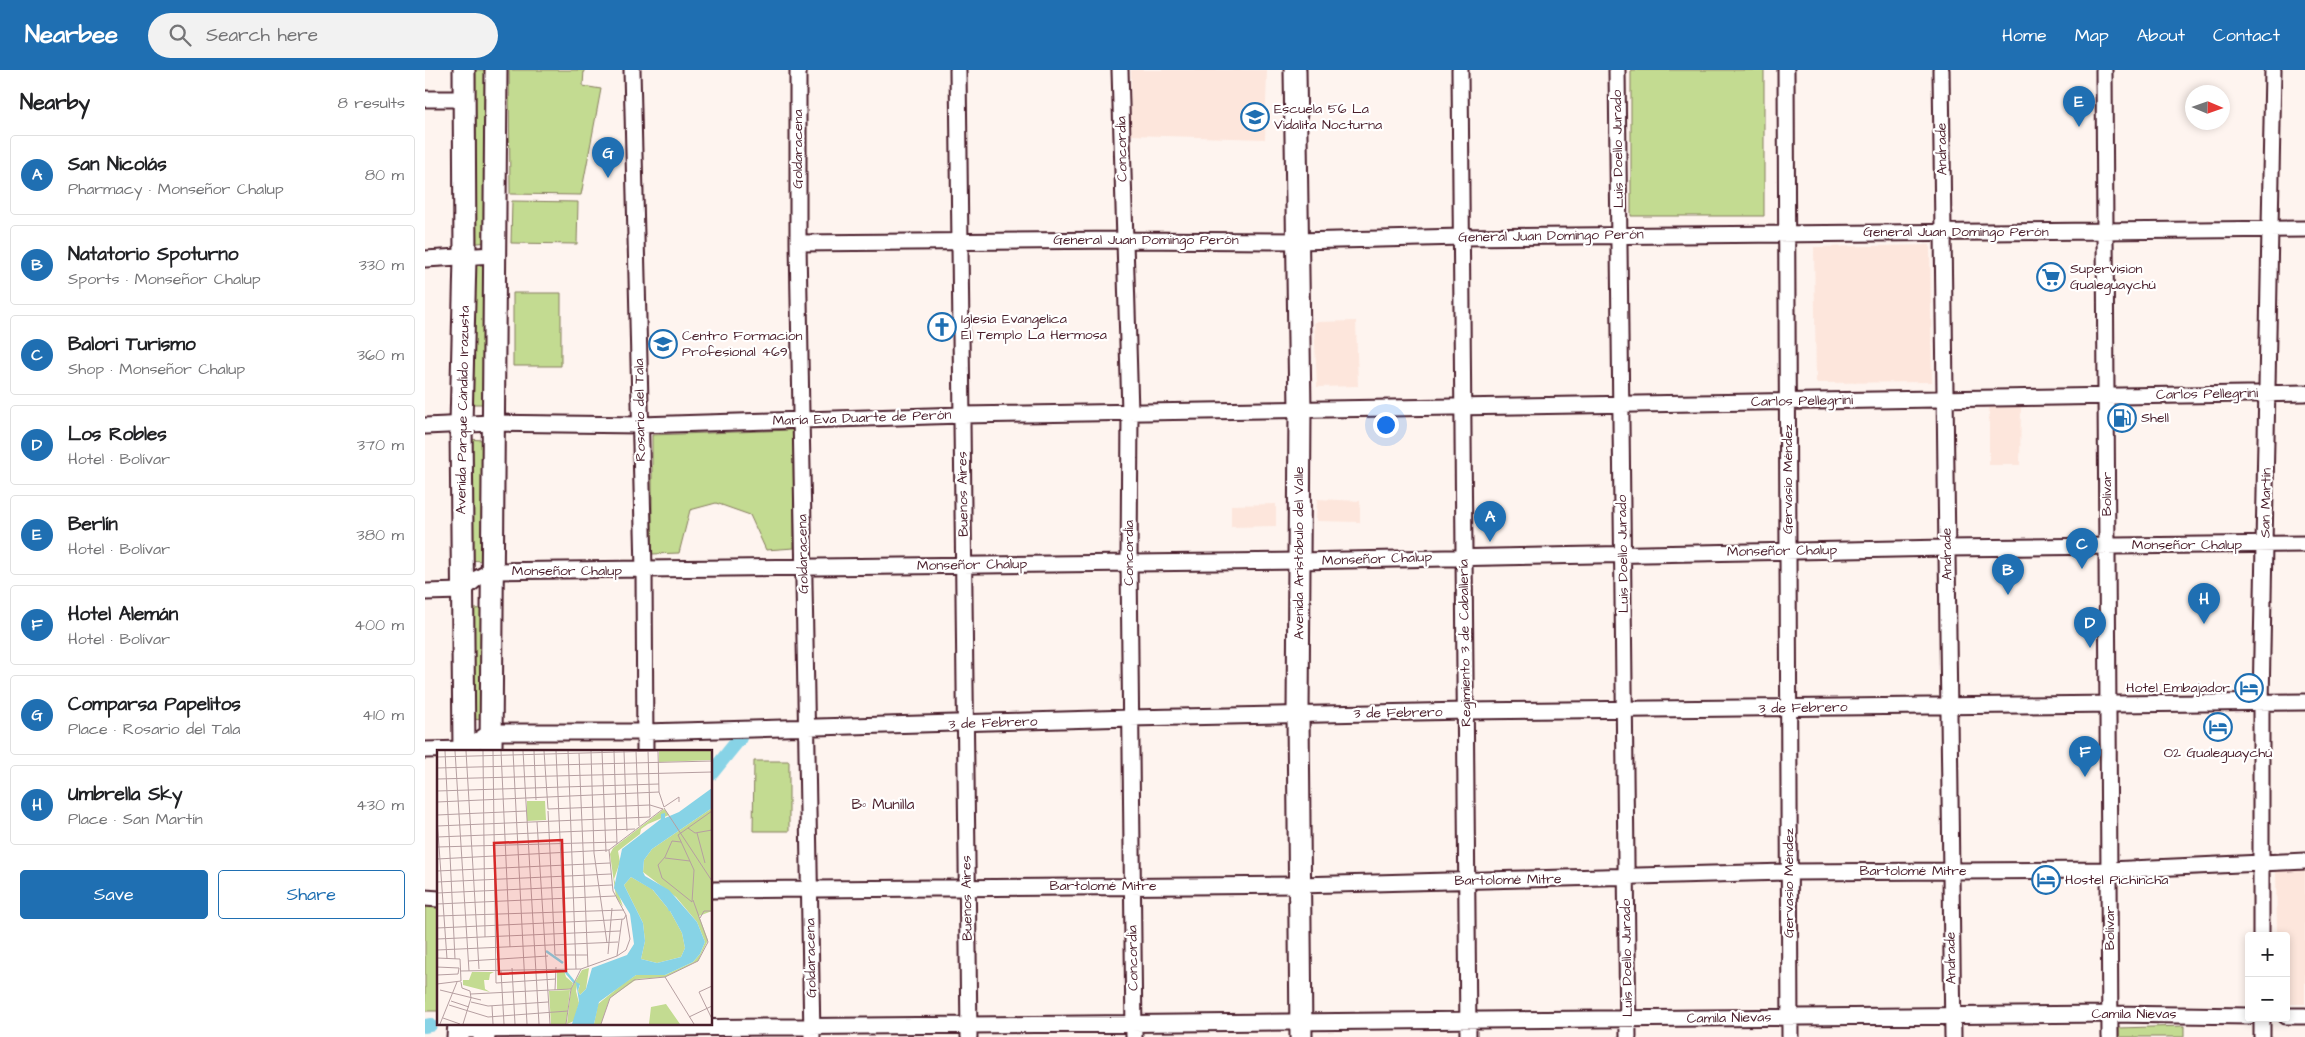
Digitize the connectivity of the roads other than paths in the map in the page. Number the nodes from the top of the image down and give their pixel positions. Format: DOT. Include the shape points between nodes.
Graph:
graph roads {
  1 [pos="464,70"];
  2 [pos="495,70"];
  3 [pos="633,70"];
  4 [pos="798,70"];
  5 [pos="959,70"];
  6 [pos="1120,70"];
  7 [pos="1295,70"];
  8 [pos="1460,70"];
  9 [pos="1617,70"];
  10 [pos="1785,70"];
  11 [pos="1941,70"];
  12 [pos="2104,70"];
  13 [pos="2273,70"];
  14 [pos="425,99"];
  15 [pos="464,99"];
  16 [pos="2269,229"];
  17 [pos="2305,229"];
  18 [pos="2105,231"];
  19 [pos="1943,232"];
  20 [pos="1787,234"];
  21 [pos="1619,235"];
  22 [pos="1462,237"];
  23 [pos="1124,240"];
  24 [pos="960,241"];
  25 [pos="1297,241"];
  26 [pos="798,243"];
  27 [pos="494,256"];
  28 [pos="465,258"];
  29 [pos="425,259"];
  30 [pos="2305,392"];
  31 [pos="2267,393"];
  32 [pos="2106,396"];
  33 [pos="1945,400"];
  34 [pos="1787,401"];
  35 [pos="1621,405"];
  36 [pos="1463,407"];
  37 [pos="1300,410"];
  38 [pos="1130,412"];
  39 [pos="962,415"];
  40 [pos="801,420"];
  41 [pos="492,423"];
  42 [pos="461,424"];
  43 [pos="640,425"];
  44 [pos="425,426"];
  45 [pos="2305,544"];
  46 [pos="2266,545"];
  47 [pos="2107,546"];
  48 [pos="1947,548"];
  49 [pos="1788,551"];
  50 [pos="1623,554"];
  51 [pos="1464,556"];
  52 [pos="1299,561"];
  53 [pos="1129,562"];
  54 [pos="963,565"];
  55 [pos="803,568"];
  56 [pos="644,570"];
  57 [pos="491,571"];
  58 [pos="462,591"];
  59 [pos="425,592"];
  60 [pos="2305,702"];
  61 [pos="2261,703"];
  62 [pos="2108,704"];
  63 [pos="1948,706"];
  64 [pos="1789,708"];
  65 [pos="1624,710"];
  66 [pos="1466,712"];
  67 [pos="1298,715"];
  68 [pos="1130,718"];
  69 [pos="965,724"];
  70 [pos="808,728"];
  71 [pos="645,732"];
  72 [pos="491,741"];
  73 [pos="425,750"];
  74 [pos="464,750"];
  75 [pos="645,750"];
  76 [pos="2305,861"];
  77 [pos="2261,862"];
  78 [pos="2109,870"];
  79 [pos="1950,871"];
  80 [pos="1789,872"];
  81 [pos="1626,878"];
  82 [pos="1467,881"];
  83 [pos="1299,885"];
  84 [pos="1132,886"];
  85 [pos="967,887"];
  86 [pos="809,889"];
  87 [pos="713,890"];
  88 [pos="2261,932"];
  89 [pos="2110,1014"];
  90 [pos="1952,1015"];
  91 [pos="2245,1016"];
  92 [pos="2290,1016"];
  93 [pos="2305,1016"];
  94 [pos="1790,1017"];
  95 [pos="1628,1019"];
  96 [pos="1468,1020"];
  97 [pos="2262,1022"];
  98 [pos="646,1029"];
  99 [pos="458,1030"];
  100 [pos="484,1030"];
  101 [pos="1134,1030"];
  102 [pos="1301,1030"];
  103 [pos="969,1031"];
  104 [pos="812,1032"];
  105 [pos="1468,1037"];
  106 [pos="1628,1037"];
  107 [pos="1790,1037"];
  108 [pos="1953,1037"];
  109 [pos="2110,1037"];
  110 [pos="2262,1037"];
  1 -- 15 [label="main road, Avenida Parque Cándido Irazusta"];
  2 -- 27 [label="main road, Avenida Parque Cándido Irazusta"];
  3 -- 43 [label="street, Rosario del Tala"];
  4 -- 26 [label="street, Goldaracena"];
  5 -- 24 [label="street, Buenos Aires"];
  6 -- 23 [label="street, Concordia"];
  7 -- 25 [label="main road, Avenida Aristóbulo del Valle"];
  8 -- 22 [label="street, Regimiento 3 de Caballería"];
  9 -- 21 [label="street, Luis Doello Jurado"];
  10 -- 20 [label="street, Gervasio Méndez"];
  11 -- 19 [label="street, Andrade"];
  12 -- 18 [label="street, Bolívar"];
  13 -- 16 [label="street, San Martín"];
  14 -- 15 [label="street"];
  15 -- 28 [label="main road, Avenida Parque Cándido Irazusta"];
  16 -- 17 [label="street, General Juan Domingo Perón"];
  16 -- 18 [label="street, General Juan Domingo Perón"];
  16 -- 31 [label="street, San Martín"];
  18 -- 19 [label="street, General Juan Domingo Perón"];
  18 -- 32 [label="street, Bolívar"];
  19 -- 20 [label="street, General Juan Domingo Perón"];
  19 -- 33 [label="street, Andrade"];
  20 -- 21 [label="street, General Juan Domingo Perón"];
  20 -- 34 [label="street, Gervasio Méndez"];
  21 -- 22 [label="street, General Juan Domingo Perón"];
  21 -- 35 [label="street, Luis Doello Jurado"];
  22 -- 25 [label="street, General Juan Domingo Perón"];
  22 -- 36 [label="street, Regimiento 3 de Caballería"];
  23 -- 24 [label="street, General Juan Domingo Perón"];
  23 -- 25 [label="street, General Juan Domingo Perón"];
  23 -- 38 [label="street, Concordia"];
  24 -- 26 [label="street, General Juan Domingo Perón"];
  24 -- 39 [label="street, Buenos Aires"];
  25 -- 37 [label="main road, Avenida Aristóbulo del Valle"];
  26 -- 40 [label="street, Goldaracena"];
  27 -- 28 [label="street"];
  27 -- 41 [label="main road, Avenida Parque Cándido Irazusta"];
  28 -- 29 [label="street"];
  28 -- 42 [label="main road, Avenida Parque Cándido Irazusta"];
  30 -- 31 [label="street, Carlos Pellegrini"];
  31 -- 32 [label="street, Carlos Pellegrini"];
  31 -- 46 [label="street, San Martín"];
  32 -- 33 [label="street, Carlos Pellegrini"];
  32 -- 47 [label="street, Bolívar"];
  33 -- 34 [label="street, Carlos Pellegrini"];
  33 -- 48 [label="street, Andrade"];
  34 -- 35 [label="street, Carlos Pellegrini"];
  34 -- 49 [label="street, Gervasio Méndez"];
  35 -- 36 [label="street, Carlos Pellegrini"];
  35 -- 50 [label="street, Luis Doello Jurado"];
  36 -- 37 [label="street, Carlos Pellegrini"];
  36 -- 51 [label="street, Regimiento 3 de Caballería"];
  37 -- 38 [label="street, María Eva Duarte de Perón"];
  37 -- 52 [label="main road, Avenida Aristóbulo del Valle"];
  38 -- 39 [label="street, María Eva Duarte de Perón"];
  38 -- 53 [label="street, Concordia"];
  39 -- 40 [label="street, María Eva Duarte de Perón"];
  39 -- 54 [label="street, Buenos Aires"];
  40 -- 43 [label="street, María Eva Duarte de Perón"];
  40 -- 55 [label="street, Goldaracena"];
  41 -- 42 [label="street, María Eva Duarte de Perón"];
  41 -- 43 [label="street, María Eva Duarte de Perón"];
  41 -- 57 [label="main road, Avenida Parque Cándido Irazusta"];
  42 -- 44 [label="street, María Eva Duarte de Perón"];
  42 -- 58 [label="main road, Avenida Parque Cándido Irazusta"];
  43 -- 56 [label="street, Rosario del Tala"];
  45 -- 46 [label="street, Monseñor Chalup"];
  46 -- 47 [label="street, Monseñor Chalup"];
  46 -- 61 [label="street, San Martín"];
  47 -- 48 [label="street, Monseñor Chalup"];
  47 -- 62 [label="street, Bolívar"];
  48 -- 49 [label="street, Monseñor Chalup"];
  48 -- 63 [label="street, Andrade"];
  49 -- 50 [label="street, Monseñor Chalup"];
  49 -- 64 [label="street, Gervasio Méndez"];
  50 -- 51 [label="street, Monseñor Chalup"];
  50 -- 65 [label="street, Luis Doello Jurado"];
  51 -- 52 [label="street, Monseñor Chalup"];
  51 -- 66 [label="street, Regimiento 3 de Caballería"];
  52 -- 53 [label="street, Monseñor Chalup"];
  52 -- 67 [label="main road, Avenida Aristóbulo del Valle"];
  53 -- 54 [label="street, Monseñor Chalup"];
  53 -- 68 [label="street, Concordia"];
  54 -- 55 [label="street, Monseñor Chalup"];
  54 -- 69 [label="street, Buenos Aires"];
  55 -- 56 [label="street, Monseñor Chalup"];
  55 -- 70 [label="street, Goldaracena"];
  56 -- 57 [label="street, Monseñor Chalup"];
  56 -- 71 [label="street, Rosario del Tala"];
  57 -- 58 [label="street, Monseñor Chalup"];
  57 -- 72 [label="main road, Avenida Parque Cándido Irazusta"];
  58 -- 59 [label="street"];
  58 -- 74 [label="main road, Avenida Parque Cándido Irazusta"];
  60 -- 61 [label="street, 3 de Febrero"];
  61 -- 62 [label="street, 3 de Febrero"];
  61 -- 77 [label="street, San Martín"];
  62 -- 63 [label="street, 3 de Febrero"];
  62 -- 78 [label="street, Bolívar"];
  63 -- 64 [label="street, 3 de Febrero"];
  63 -- 79 [label="street, Andrade"];
  64 -- 65 [label="street, 3 de Febrero"];
  64 -- 80 [label="street, Gervasio Méndez"];
  65 -- 66 [label="street, 3 de Febrero"];
  65 -- 81 [label="street, Luis Doello Jurado"];
  66 -- 67 [label="street, 3 de Febrero"];
  66 -- 82 [label="street, Regimiento 3 de Caballería"];
  67 -- 68 [label="street, 3 de Febrero"];
  67 -- 83 [label="main road, Avenida Aristóbulo del Valle"];
  68 -- 69 [label="street, 3 de Febrero"];
  68 -- 84 [label="street, Concordia"];
  69 -- 70 [label="street, 3 de Febrero"];
  69 -- 85 [label="street, Buenos Aires"];
  70 -- 71 [label="street, 3 de Febrero"];
  70 -- 86 [label="street, Goldaracena"];
  71 -- 72 [label="street, 3 de Febrero"];
  71 -- 75 [label="street, Rosario del Tala"];
  72 -- 74 [label="street"];
  73 -- 74 [label="street"];
  76 -- 77 [label="street, Bartolomé Mitre"];
  77 -- 78 [label="street, Bartolomé Mitre"];
  77 -- 88 [label="street, San Martín"];
  78 -- 79 [label="street, Bartolomé Mitre"];
  78 -- 89 [label="street, Bolívar"];
  79 -- 80 [label="street, Bartolomé Mitre"];
  79 -- 90 [label="street, Andrade"];
  80 -- 81 [label="street, Bartolomé Mitre"];
  80 -- 94 [label="street, Gervasio Méndez"];
  81 -- 82 [label="street, Bartolomé Mitre"];
  81 -- 95 [label="street, Luis Doello Jurado"];
  82 -- 83 [label="street, Bartolomé Mitre"];
  82 -- 96 [label="street, Regimiento 3 de Caballería"];
  83 -- 84 [label="street, Bartolomé Mitre"];
  83 -- 102 [label="main road, Avenida Aristóbulo del Valle"];
  84 -- 85 [label="street, Bartolomé Mitre"];
  84 -- 101 [label="street, Concordia"];
  85 -- 86 [label="street, Bartolomé Mitre"];
  85 -- 103 [label="street, Buenos Aires"];
  86 -- 87 [label="street, Bartolomé Mitre"];
  86 -- 104 [label="street, Goldaracena"];
  89 -- 90 [label="street, Camila Nievas"];
  89 -- 91 [label="street, Camila Nievas"];
  89 -- 109 [label="street, Bolívar"];
  90 -- 94 [label="street, Camila Nievas"];
  90 -- 108 [label="street, Andrade"];
  92 -- 93 [label="street"];
  94 -- 95 [label="street, Camila Nievas"];
  94 -- 107 [label="street, Gervasio Méndez"];
  95 -- 96 [label="street, Camila Nievas"];
  95 -- 106 [label="street, Luis Doello Jurado"];
  96 -- 102 [label="street, Camila Nievas"];
  96 -- 105 [label="street, Regimiento 3 de Caballería"];
  97 -- 110 [label="street"];
  98 -- 100 [label="street, Camila Nievas"];
  98 -- 104 [label="street, Camila Nievas"];
  99 -- 100 [label="street, Camila Nievas"];
  101 -- 102 [label="street, Camila Nievas"];
  101 -- 103 [label="street, Camila Nievas"];
  103 -- 104 [label="street, Camila Nievas"];
}
